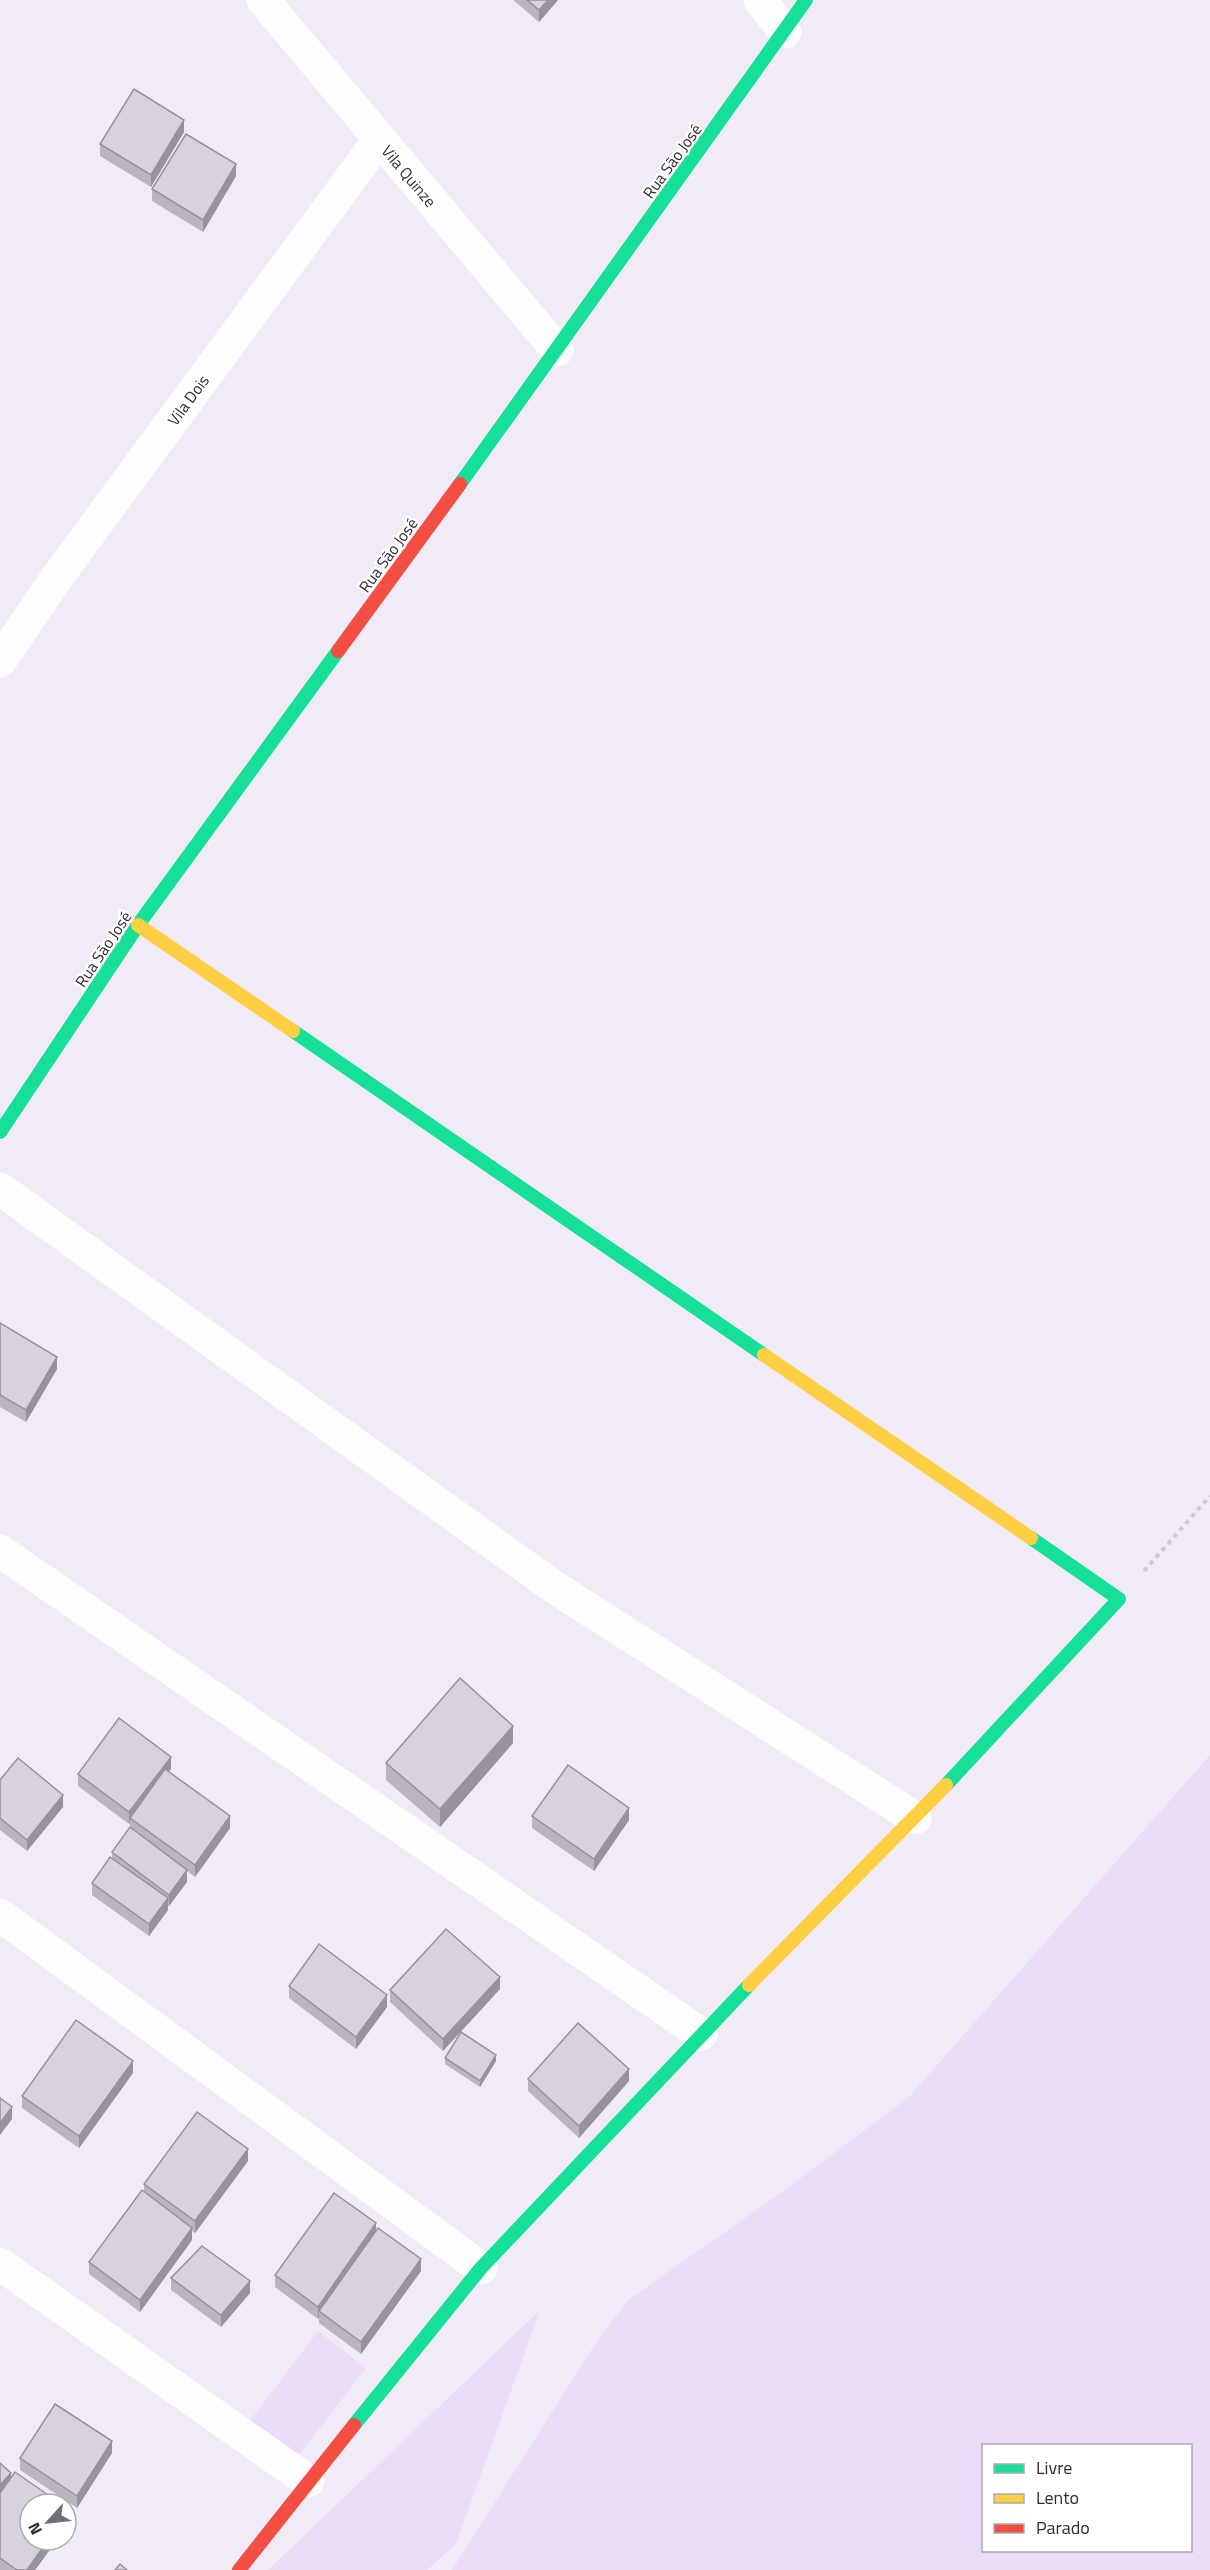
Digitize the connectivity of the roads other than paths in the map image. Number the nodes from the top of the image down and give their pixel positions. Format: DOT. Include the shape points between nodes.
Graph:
graph roads {
  1 [pos="263,0"];
  2 [pos="760,0"];
  3 [pos="806,0"];
  4 [pos="786,32"];
  5 [pos="379,140"];
  6 [pos="557,350"];
  7 [pos="0,661"];
  8 [pos="138,925"];
  9 [pos="0,1132"];
  10 [pos="0,1189"];
  11 [pos="0,1551"];
  12 [pos="915,1818"];
  13 [pos="0,1915"];
  14 [pos="701,2034"];
  15 [pos="0,2264"];
  16 [pos="481,2268"];
  17 [pos="308,2481"];
  18 [pos="239,2570"];
  1 -- 5 [label="street, Vila Quinze"];
  2 -- 4 [label="street"];
  3 -- 4 [label="street, Rua São José"];
  4 -- 6 [label="street, Rua São José"];
  5 -- 6 [label="street, Vila Quinze"];
  5 -- 7 [label="street, Vila Dois" via="58,576"];
  6 -- 8 [label="street, Rua São José"];
  8 -- 9 [label="street, Rua São José"];
  8 -- 12 [label="street" via="1119,1599"];
  10 -- 12 [label="street" via="554,1587"];
  11 -- 14 [label="street"];
  12 -- 14 [label="street"];
  13 -- 16 [label="street"];
  14 -- 16 [label="street"];
  15 -- 17 [label="street"];
  16 -- 17 [label="street"];
  17 -- 18 [label="street"];
}
